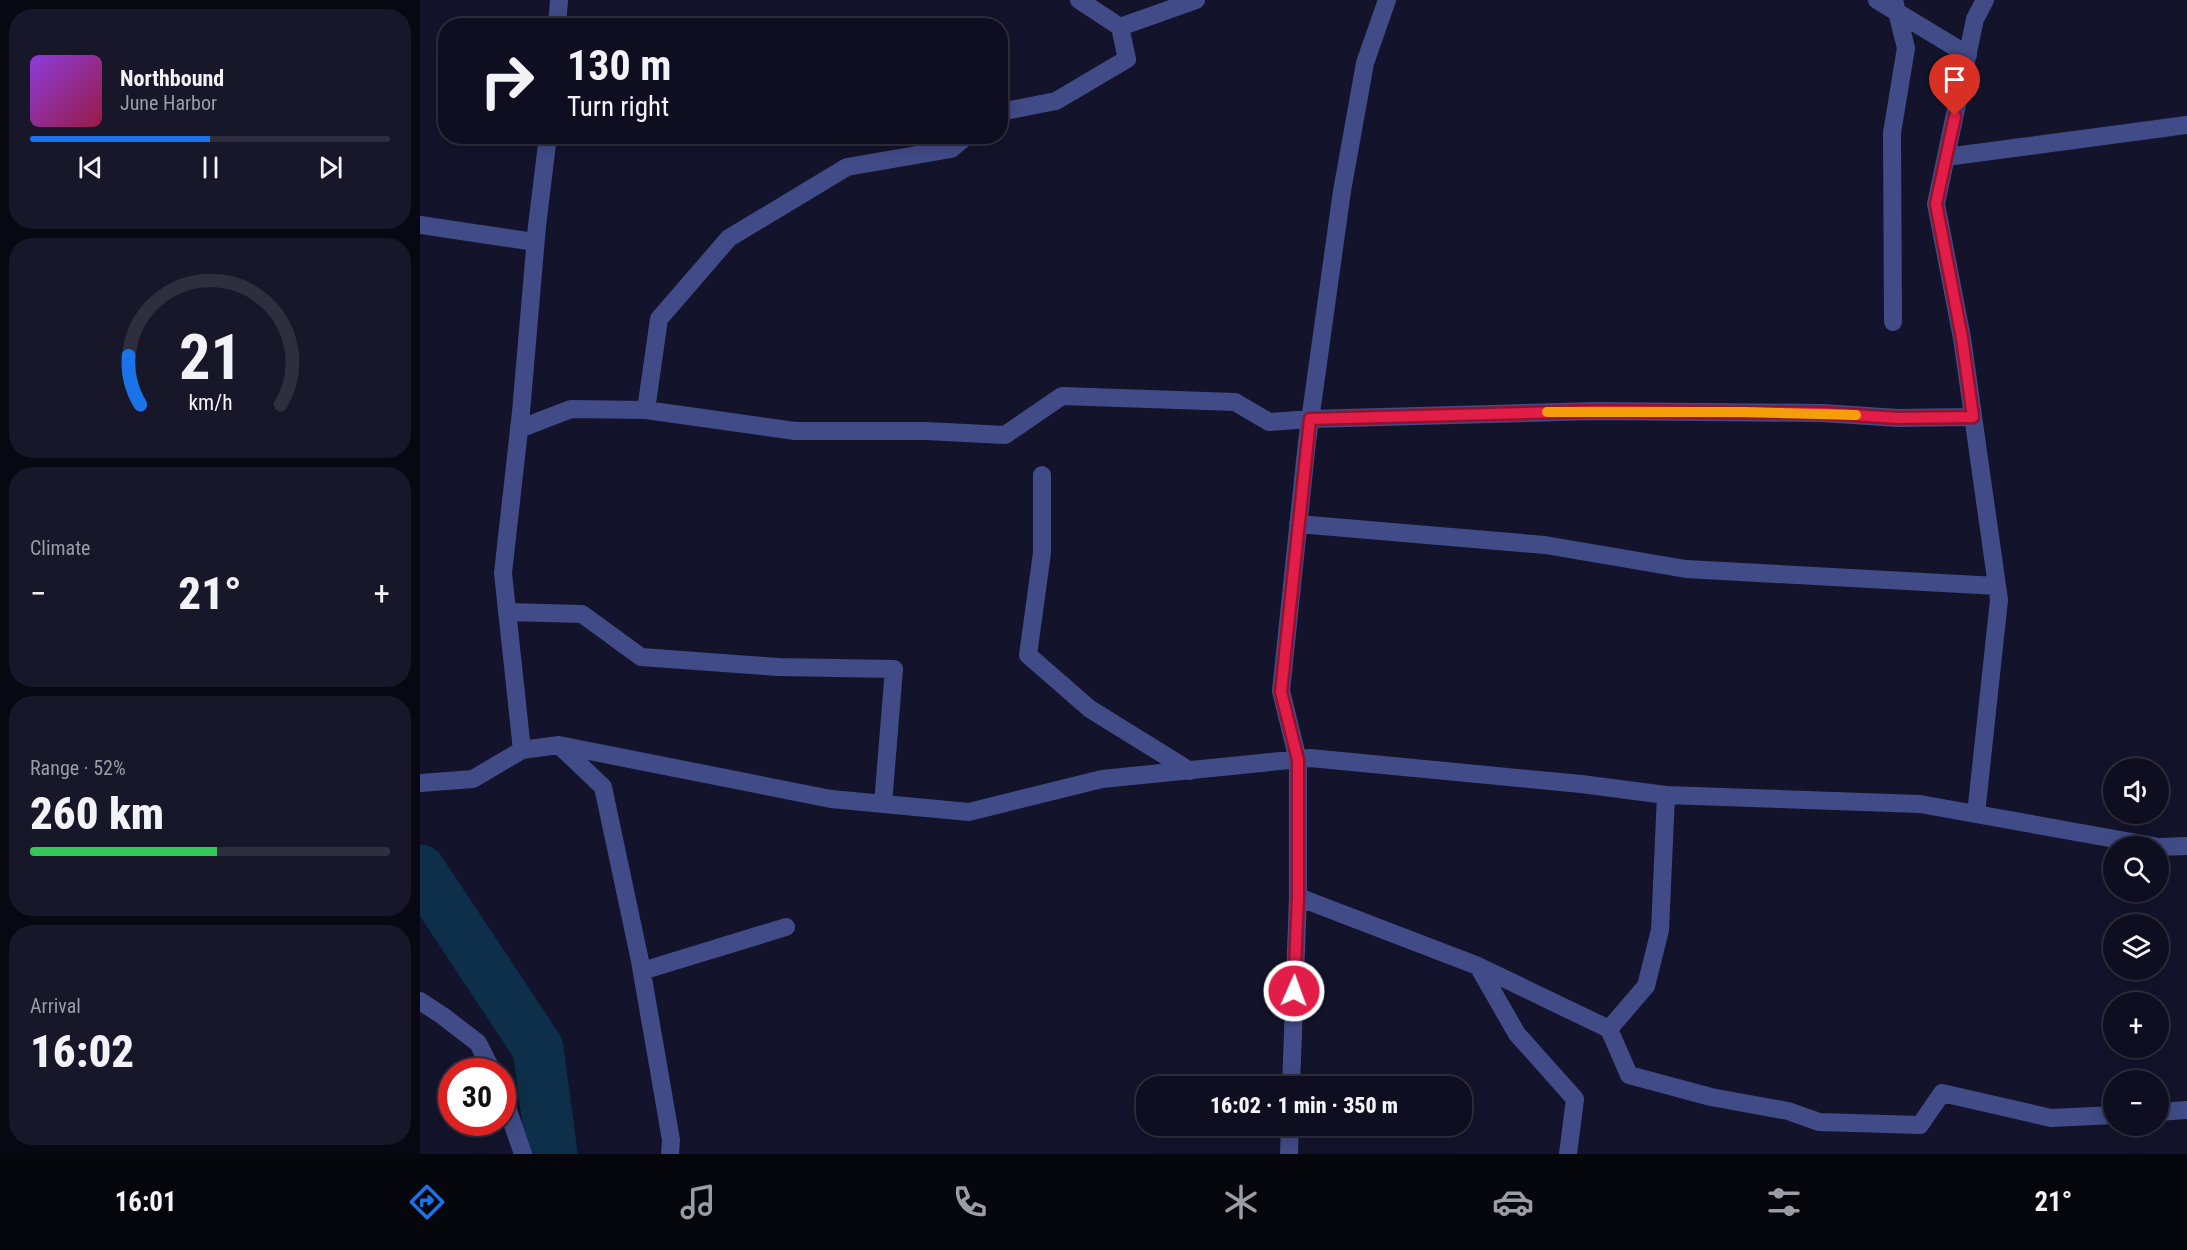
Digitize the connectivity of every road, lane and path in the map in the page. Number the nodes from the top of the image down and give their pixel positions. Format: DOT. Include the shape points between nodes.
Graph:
graph roads {
  1 [pos="559,0"];
  2 [pos="1079,0"];
  3 [pos="1196,0"];
  4 [pos="1388,0"];
  5 [pos="1877,0"];
  6 [pos="1985,0"];
  7 [pos="1895,6"];
  8 [pos="558,18"];
  9 [pos="1120,27"];
  10 [pos="1968,55"];
  11 [pos="1008,111"];
  12 [pos="2187,125"];
  13 [pos="547,144"];
  14 [pos="957,144"];
  15 [pos="1946,157"];
  16 [pos="420,225"];
  17 [pos="535,242"];
  18 [pos="1893,322"];
  19 [pos="646,410"];
  20 [pos="1973,417"];
  21 [pos="1310,419"];
  22 [pos="519,429"];
  23 [pos="1042,475"];
  24 [pos="1298,524"];
  25 [pos="1997,586"];
  26 [pos="507,612"];
  27 [pos="558,745"];
  28 [pos="522,750"];
  29 [pos="1298,760"];
  30 [pos="1190,771"];
  31 [pos="420,783"];
  32 [pos="1666,795"];
  33 [pos="883,804"];
  34 [pos="1976,814"];
  35 [pos="2103,837"];
  36 [pos="2187,846"];
  37 [pos="2169,847"];
  38 [pos="1298,897"];
  39 [pos="786,927"];
  40 [pos="1478,966"];
  41 [pos="642,971"];
  42 [pos="420,1001"];
  43 [pos="1609,1029"];
  44 [pos="486,1058"];
  45 [pos="1292,1076"];
  46 [pos="2187,1110"];
  47 [pos="2169,1111"];
  48 [pos="2103,1116"];
  49 [pos="516,1134"];
  50 [pos="1290,1136"];
  51 [pos="523,1154"];
  52 [pos="670,1154"];
  53 [pos="1289,1154"];
  54 [pos="1568,1154"];
  1 -- 8 [label="street"];
  2 -- 9 [label="street"];
  3 -- 9 [label="street"];
  4 -- 21 [label="street" via="1365,63 1342,191"];
  5 -- 7 [label="street"];
  6 -- 10 [label="street" via="1975,19"];
  7 -- 10 [label="street"];
  7 -- 18 [label="street" via="1906,48 1893,134"];
  9 -- 11 [label="street" via="1127,59 1056,102"];
  10 -- 15 [label="street"];
  12 -- 15 [label="street"];
  13 -- 17 [label="street"];
  14 -- 19 [label="street" via="951,149 847,167 729,238 658,319"];
  15 -- 20 [label="street" via="1936,204"];
  16 -- 17 [label="street"];
  17 -- 22 [label="street"];
  19 -- 21 [label="street" via="795,431 1005,435 1062,396 1235,402 1269,422"];
  19 -- 22 [label="street" via="570,409"];
  20 -- 21 [label="street" via="1596,411"];
  20 -- 25 [label="street"];
  21 -- 24 [label="street"];
  22 -- 26 [label="street" via="503,573"];
  23 -- 30 [label="street" via="1042,553 1028,656 1090,709"];
  24 -- 25 [label="street" via="1545,545 1686,568"];
  24 -- 29 [label="street" via="1281,692"];
  25 -- 34 [label="street" via="1999,600"];
  26 -- 28 [label="street"];
  26 -- 33 [label="street" via="582,614 641,657 778,667 894,669"];
  27 -- 28 [label="street"];
  27 -- 33 [label="street" via="831,799"];
  27 -- 41 [label="street" via="603,787"];
  28 -- 31 [label="street" via="473,779"];
  29 -- 30 [label="street"];
  29 -- 32 [label="street" via="1310,758"];
  29 -- 38 [label="street"];
  30 -- 33 [label="street" via="1102,779 969,812"];
  32 -- 34 [label="street" via="1920,804"];
  32 -- 43 [label="street" via="1660,930 1647,986"];
  34 -- 35 [label="street"];
  36 -- 37 [label="street"];
  38 -- 40 [label="street"];
  38 -- 45 [label="street"];
  39 -- 41 [label="street"];
  40 -- 43 [label="street"];
  40 -- 54 [label="street" via="1516,1034 1575,1099"];
  41 -- 52 [label="street" via="671,1140"];
  42 -- 44 [label="street" via="478,1043"];
  43 -- 48 [label="street" via="1629,1075 1819,1122 1920,1125 1941,1093 2051,1118"];
  46 -- 47 [label="street"];
  49 -- 51 [label="street"];
  50 -- 53 [label="street"];
}
